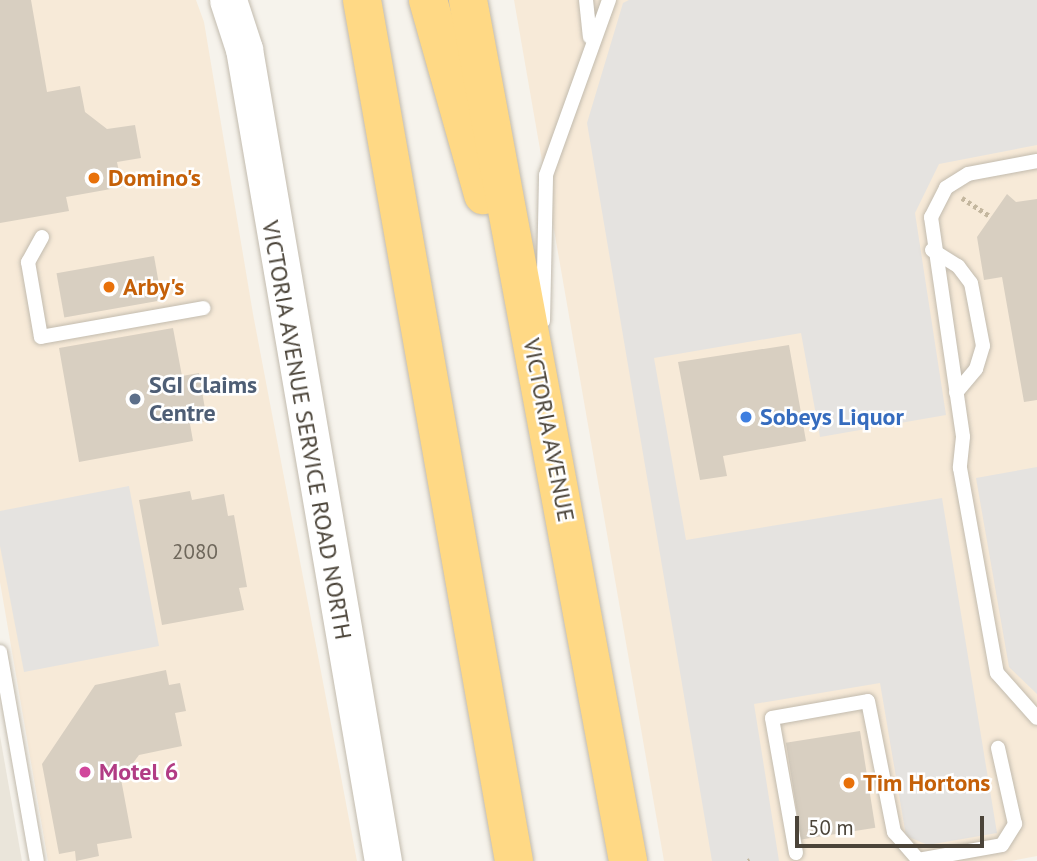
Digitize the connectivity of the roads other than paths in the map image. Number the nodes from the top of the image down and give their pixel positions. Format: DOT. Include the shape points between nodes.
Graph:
graph roads {
  1 [pos="228,0"];
  2 [pos="362,0"];
  3 [pos="428,0"];
  4 [pos="468,0"];
  5 [pos="586,0"];
  6 [pos="609,0"];
  7 [pos="590,46"];
  8 [pos="1037,161"];
  9 [pos="42,237"];
  10 [pos="932,250"];
  11 [pos="203,308"];
  12 [pos="956,393"];
  13 [pos="542,395"];
  14 [pos="0,652"];
  15 [pos="1037,718"];
  16 [pos="998,748"];
  17 [pos="796,853"];
  18 [pos="37,861"];
  19 [pos="383,861"];
  20 [pos="514,861"];
  21 [pos="628,861"];
  1 -- 19 [label="street, VICTORIA AVENUE SERVICE ROAD NORTH" via="244,49"];
  2 -- 20 [label="highway"];
  3 -- 13 [label="highway"];
  4 -- 13 [label="highway, VICTORIA AVENUE"];
  5 -- 7 [label="lane"];
  6 -- 7 [label="lane"];
  7 -- 13 [label="lane" via="546,175"];
  8 -- 10 [label="lane" via="968,174 946,188 930,217"];
  9 -- 11 [label="lane" via="28,262 41,337"];
  10 -- 12 [label="lane"];
  10 -- 12 [label="lane" via="958,266 971,283 983,346 976,369"];
  12 -- 15 [label="lane" via="963,437 960,468 997,673"];
  13 -- 21 [label="highway, VICTORIA AVENUE"];
  14 -- 18 [label="lane"];
  16 -- 17 [label="lane" via="1015,824 1002,845 918,860 894,832 868,701 772,718"];
}
